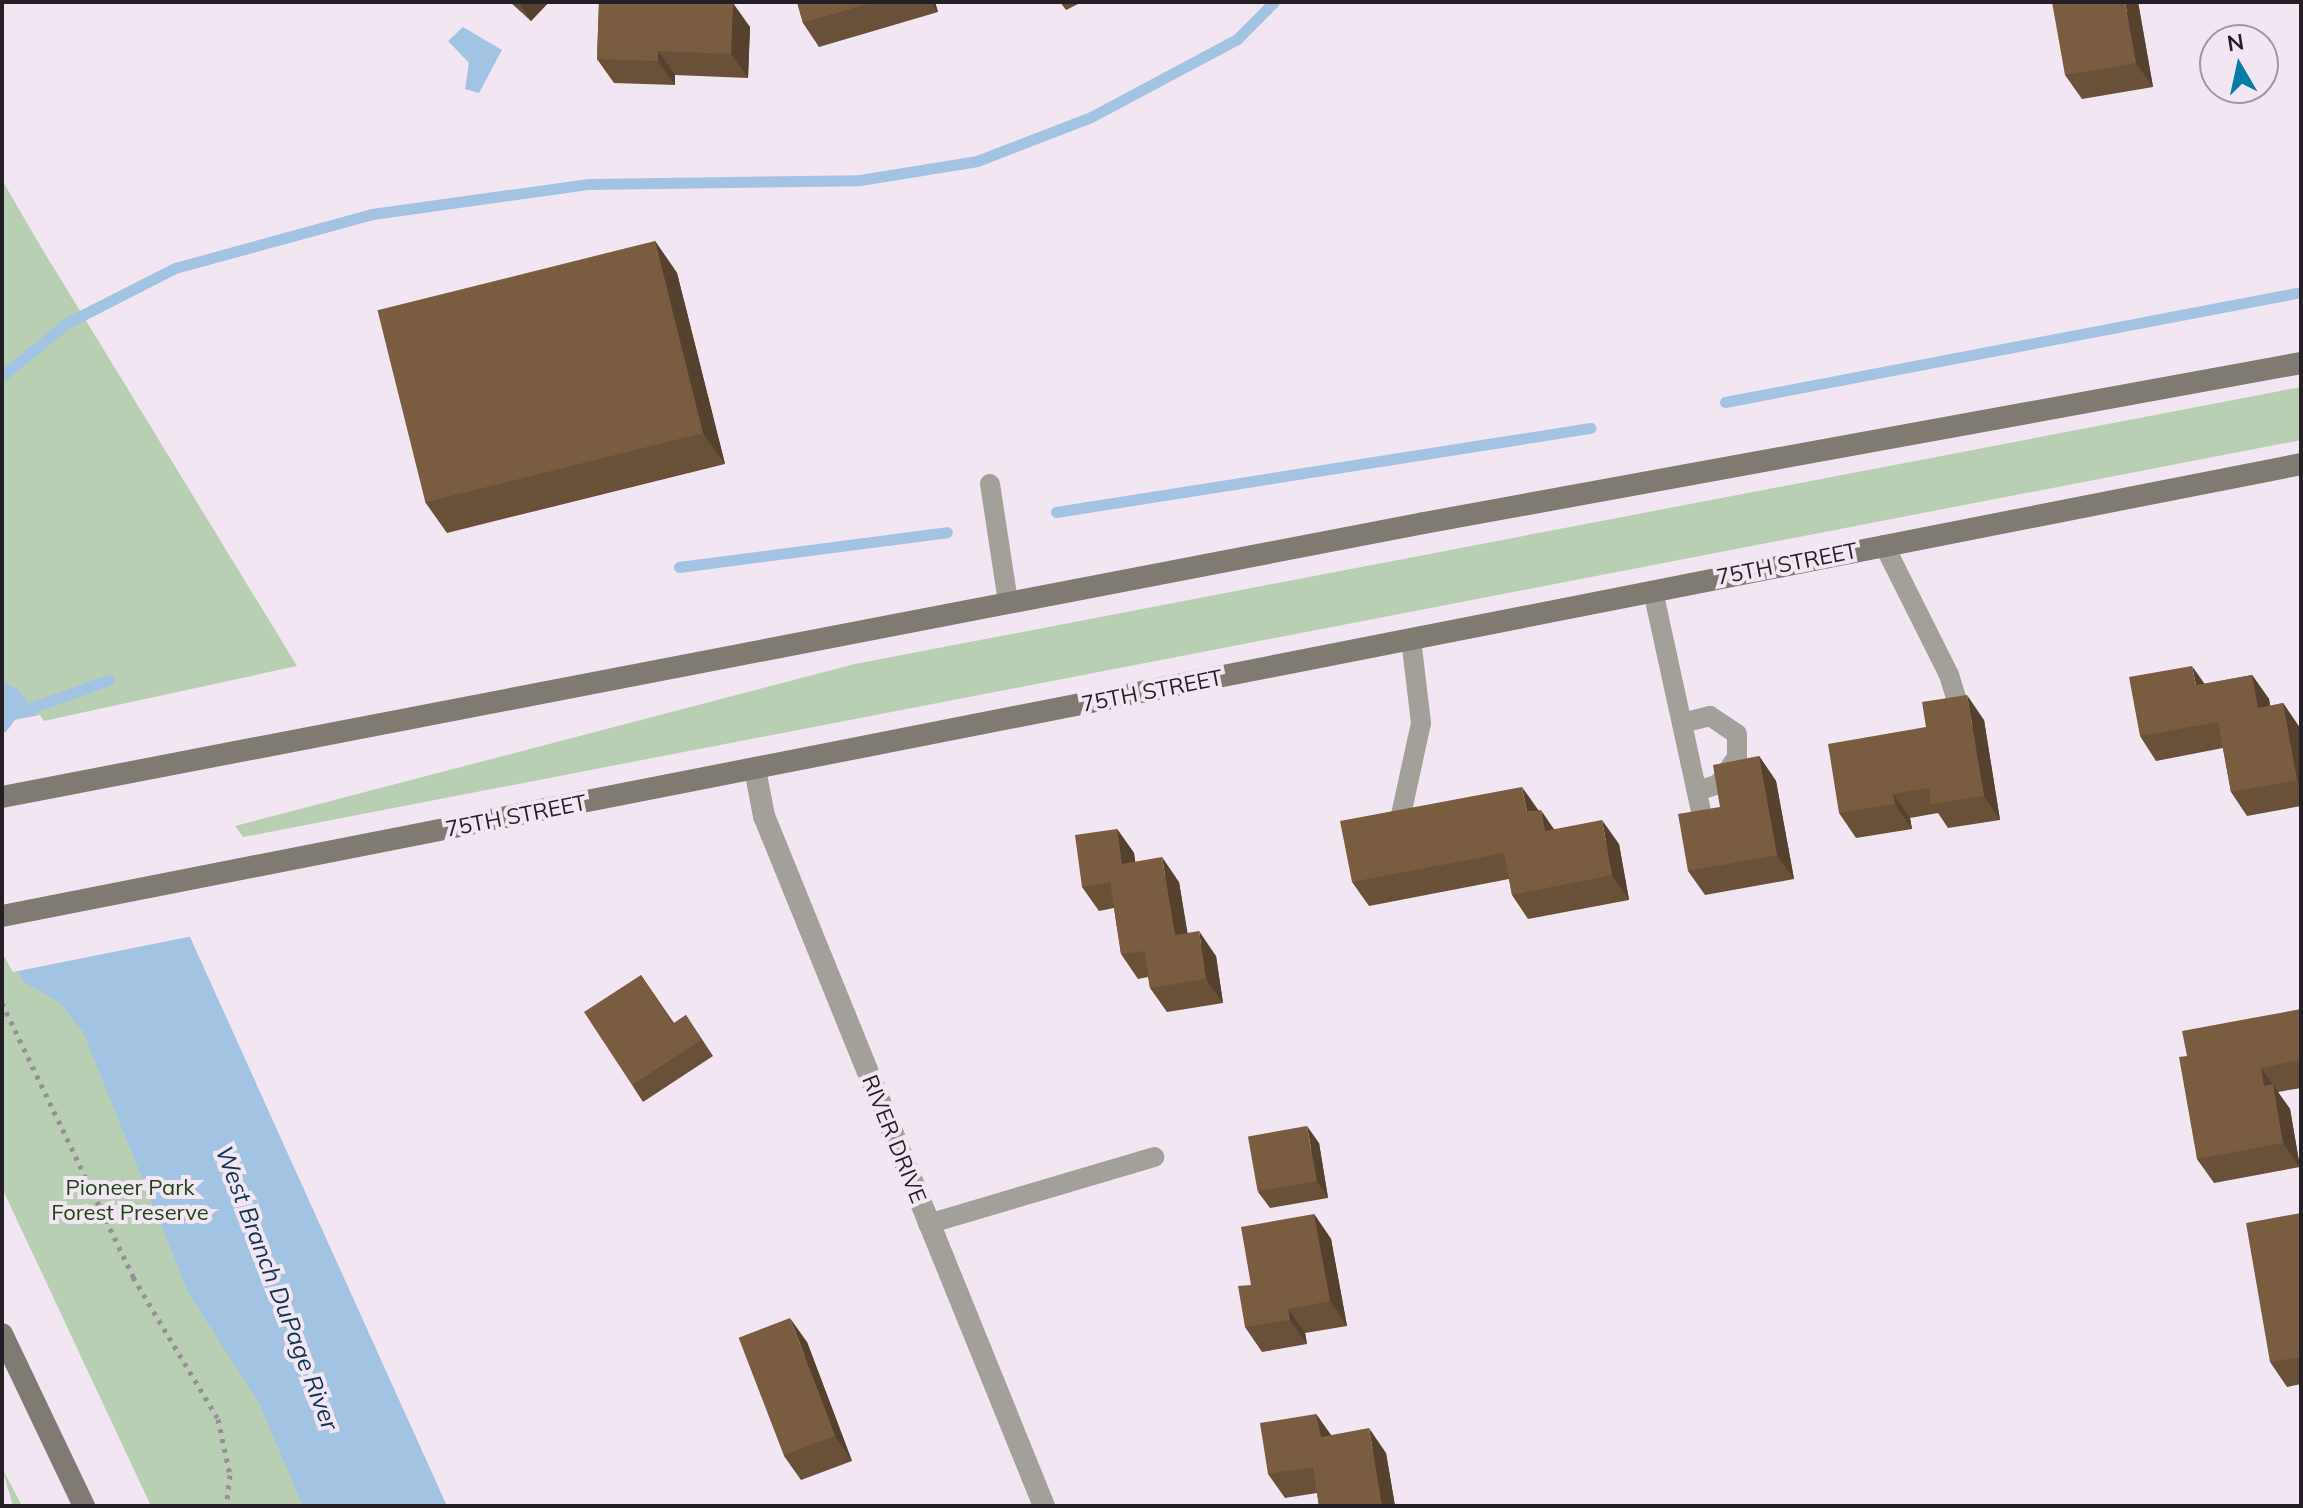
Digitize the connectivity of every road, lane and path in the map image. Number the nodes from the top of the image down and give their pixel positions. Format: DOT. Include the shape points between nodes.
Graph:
graph roads {
  1 [pos="2301,363"];
  2 [pos="2301,464"];
  3 [pos="990,484"];
  4 [pos="1884,545"];
  5 [pos="1653,591"];
  6 [pos="1008,602"];
  7 [pos="1411,639"];
  8 [pos="1962,717"];
  9 [pos="1682,723"];
  10 [pos="755,769"];
  11 [pos="1697,791"];
  12 [pos="2,797"];
  13 [pos="1399,824"];
  14 [pos="1705,829"];
  15 [pos="2,916"];
  16 [pos="2,1003"];
  17 [pos="1154,1157"];
  18 [pos="928,1224"];
  19 [pos="2,1334"];
  20 [pos="84,1506"];
  21 [pos="226,1506"];
  22 [pos="1044,1506"];
  1 -- 6 [label="main road"];
  2 -- 4 [label="main road, 75TH STREET"];
  3 -- 6 [label="lane"];
  4 -- 5 [label="main road, 75TH STREET"];
  4 -- 8 [label="lane" via="1949,675"];
  5 -- 7 [label="main road, 75TH STREET"];
  5 -- 9 [label="lane"];
  6 -- 12 [label="main road"];
  7 -- 10 [label="main road, 75TH STREET"];
  7 -- 13 [label="lane" via="1421,723"];
  9 -- 11 [label="lane"];
  9 -- 11 [label="lane" via="1710,716 1737,734 1737,757 1719,784"];
  10 -- 15 [label="main road, 75TH STREET"];
  10 -- 18 [label="street, RIVER DRIVE" via="764,816"];
  11 -- 14 [label="lane"];
  16 -- 21 [label="path" via="133,1277 218,1419 230,1475"];
  17 -- 18 [label="lane"];
  18 -- 22 [label="street, RIVER DRIVE"];
  19 -- 20 [label="main road"];
}
